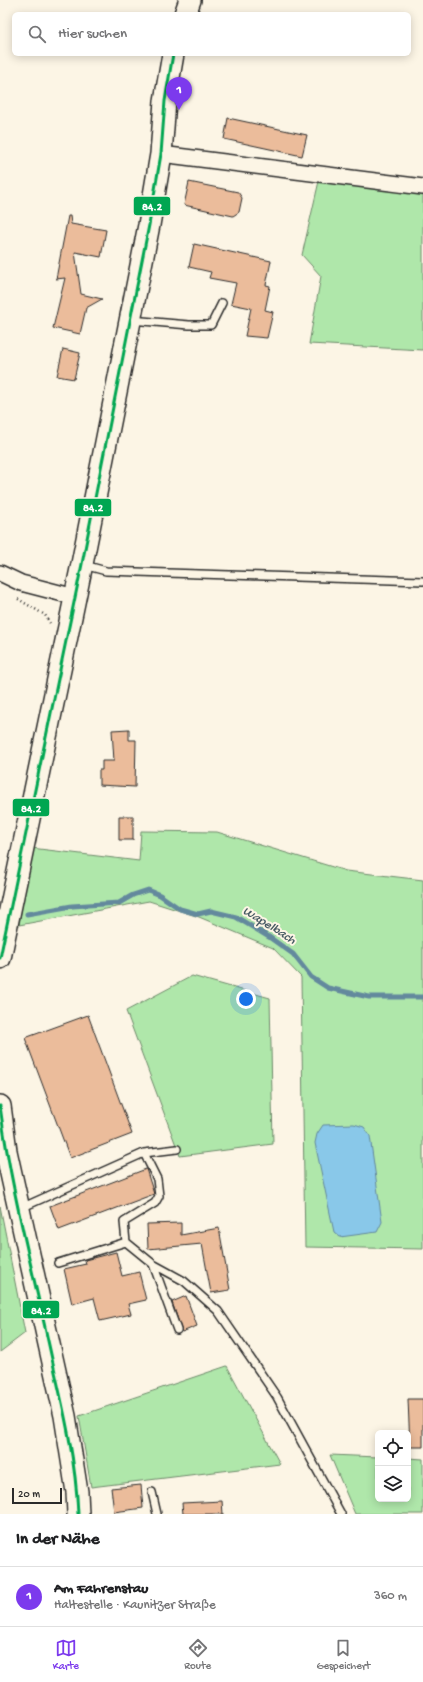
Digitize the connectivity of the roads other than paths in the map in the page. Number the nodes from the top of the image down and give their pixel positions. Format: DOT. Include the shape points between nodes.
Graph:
graph roads {
  1 [pos="190,0"];
  2 [pos="186,12"];
  3 [pos="173,56"];
  4 [pos="161,154"];
  5 [pos="423,186"];
  6 [pos="222,303"];
  7 [pos="131,320"];
  8 [pos="82,564"];
  9 [pos="0,573"];
  10 [pos="423,581"];
  11 [pos="75,596"];
  12 [pos="0,958"];
  13 [pos="0,1106"];
  14 [pos="177,1149"];
  15 [pos="144,1153"];
  16 [pos="19,1208"];
  17 [pos="126,1242"];
  18 [pos="58,1263"];
  19 [pos="153,1264"];
  20 [pos="177,1330"];
  21 [pos="152,1492"];
  22 [pos="78,1514"];
  23 [pos="157,1514"];
  24 [pos="341,1514"];
  1 -- 2 [label="street"];
  3 -- 4 [label="street" via="165,101"];
  4 -- 5 [label="street"];
  4 -- 7 [label="street"];
  6 -- 7 [label="lane" via="211,325"];
  7 -- 8 [label="street"];
  8 -- 10 [label="lane" via="106,571"];
  8 -- 11 [label="street"];
  9 -- 11 [label="street" via="21,583"];
  11 -- 12 [label="street"];
  13 -- 16 [label="street" via="6,1151"];
  14 -- 15 [label="lane"];
  15 -- 16 [label="lane"];
  15 -- 17 [label="lane" via="157,1179 159,1196 155,1203 124,1222"];
  16 -- 22 [label="street" via="65,1416"];
  17 -- 18 [label="lane"];
  17 -- 19 [label="lane"];
  19 -- 20 [label="lane"];
  19 -- 24 [label="lane" via="184,1281 218,1311 277,1397"];
  21 -- 23 [label="lane"];
}
